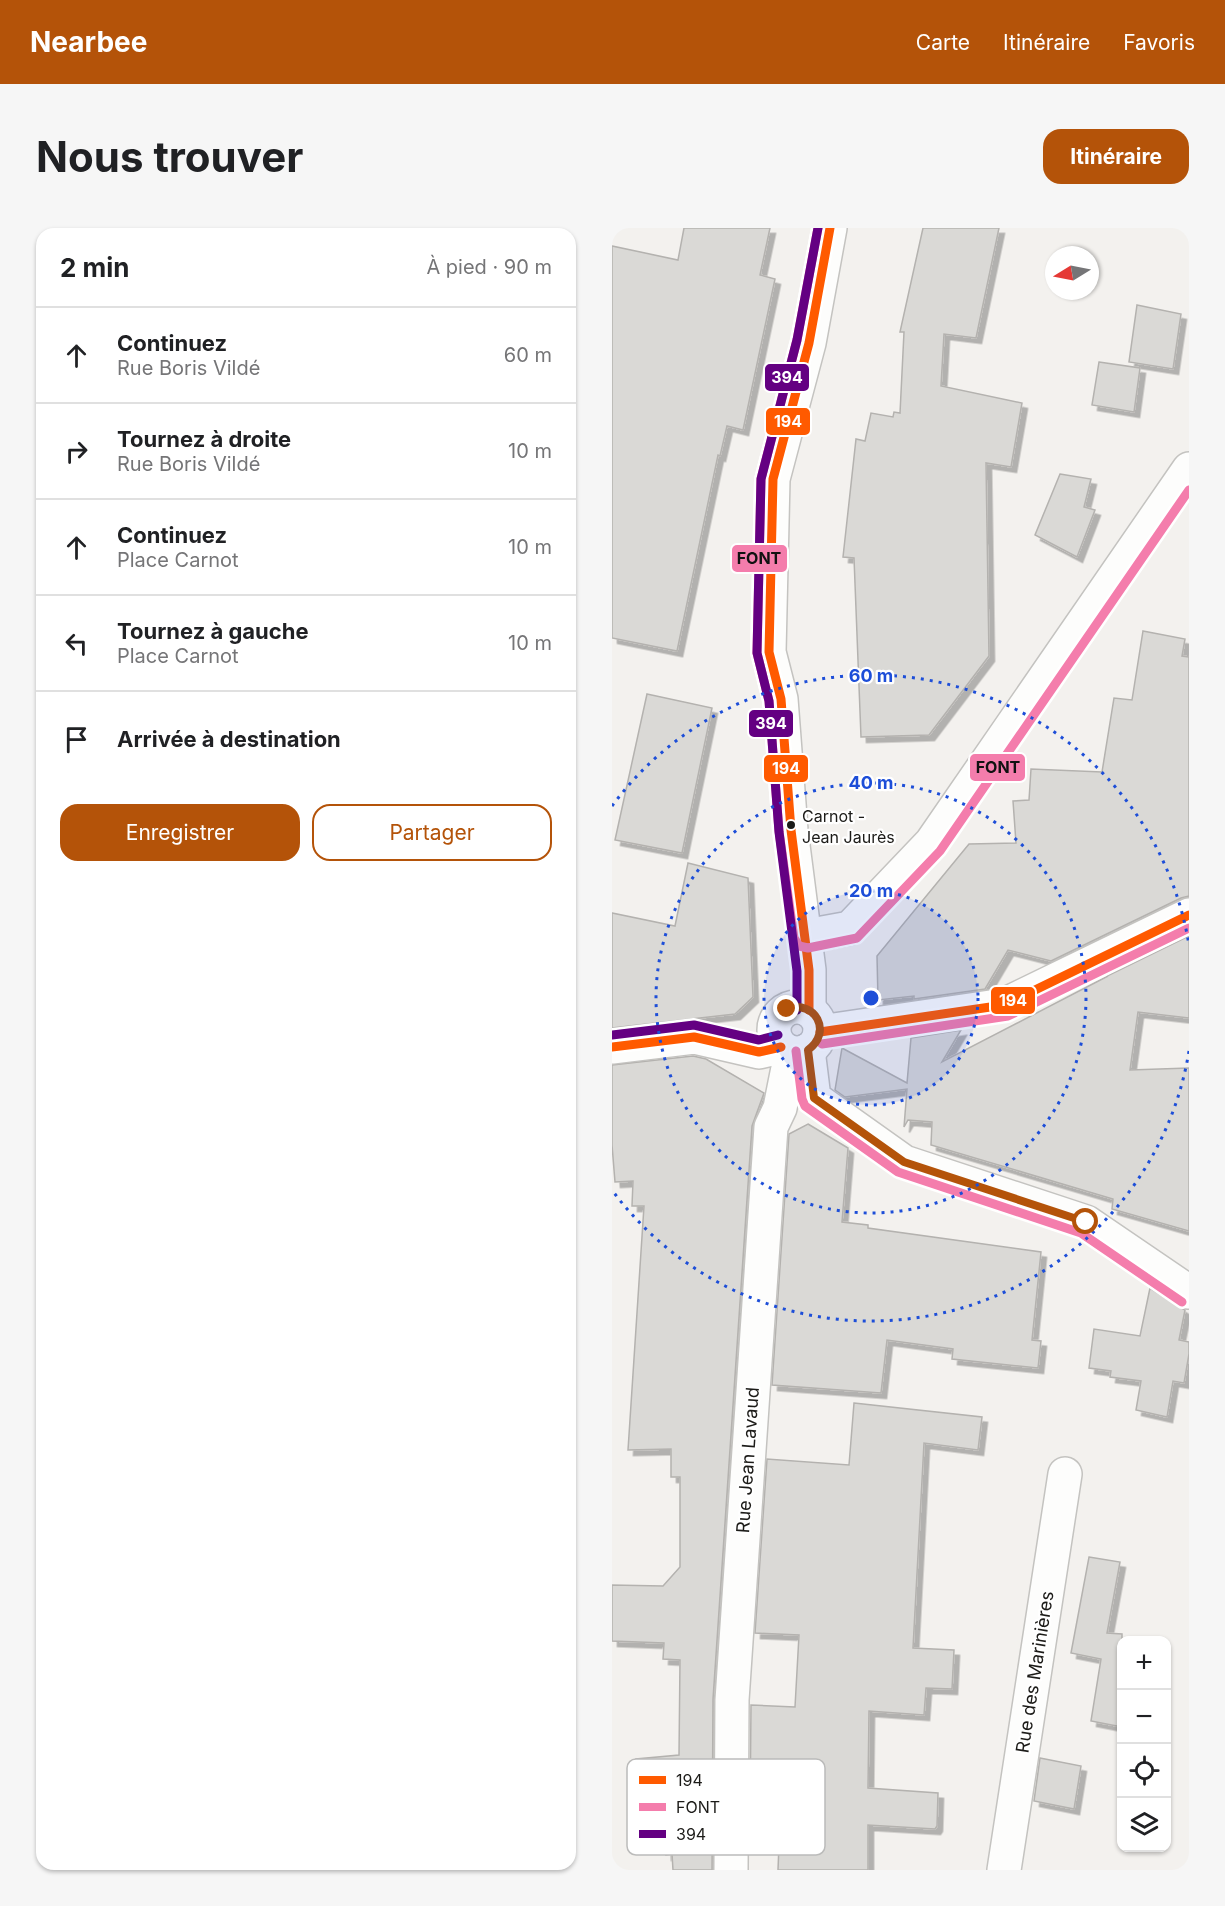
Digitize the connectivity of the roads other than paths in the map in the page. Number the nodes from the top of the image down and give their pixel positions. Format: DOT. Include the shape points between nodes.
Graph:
graph roads {
  1 [pos="830,228"];
  2 [pos="1189,469"];
  3 [pos="1189,915"];
  4 [pos="806,936"];
  5 [pos="802,1038"];
  6 [pos="612,1047"];
  7 [pos="814,1098"];
  8 [pos="780,1108"];
  9 [pos="1189,1292"];
  10 [pos="1065,1474"];
  11 [pos="732,1759"];
  12 [pos="731,1855"];
  13 [pos="731,1870"];
  14 [pos="1004,1870"];
  1 -- 4 [label="street" via="809,343 773,479 769,652 781,699 791,830"];
  2 -- 4 [label="street" via="931,843 850,928"];
  3 -- 5 [label="street" via="1004,1005"];
  4 -- 5 [label="street" via="809,970"];
  5 -- 6 [label="street" via="759,1052 694,1037"];
  5 -- 7 [label="street"];
  5 -- 8 [label="street, Rue Jean Lavaud"];
  7 -- 8 [label="street"];
  7 -- 9 [label="street" via="904,1162 1086,1222"];
  8 -- 11 [label="street, Rue Jean Lavaud" via="771,1127 733,1688"];
  10 -- 14 [label="street, Rue des Marinières"];
  12 -- 13 [label="street, Rue Jean Lavaud"];
}
